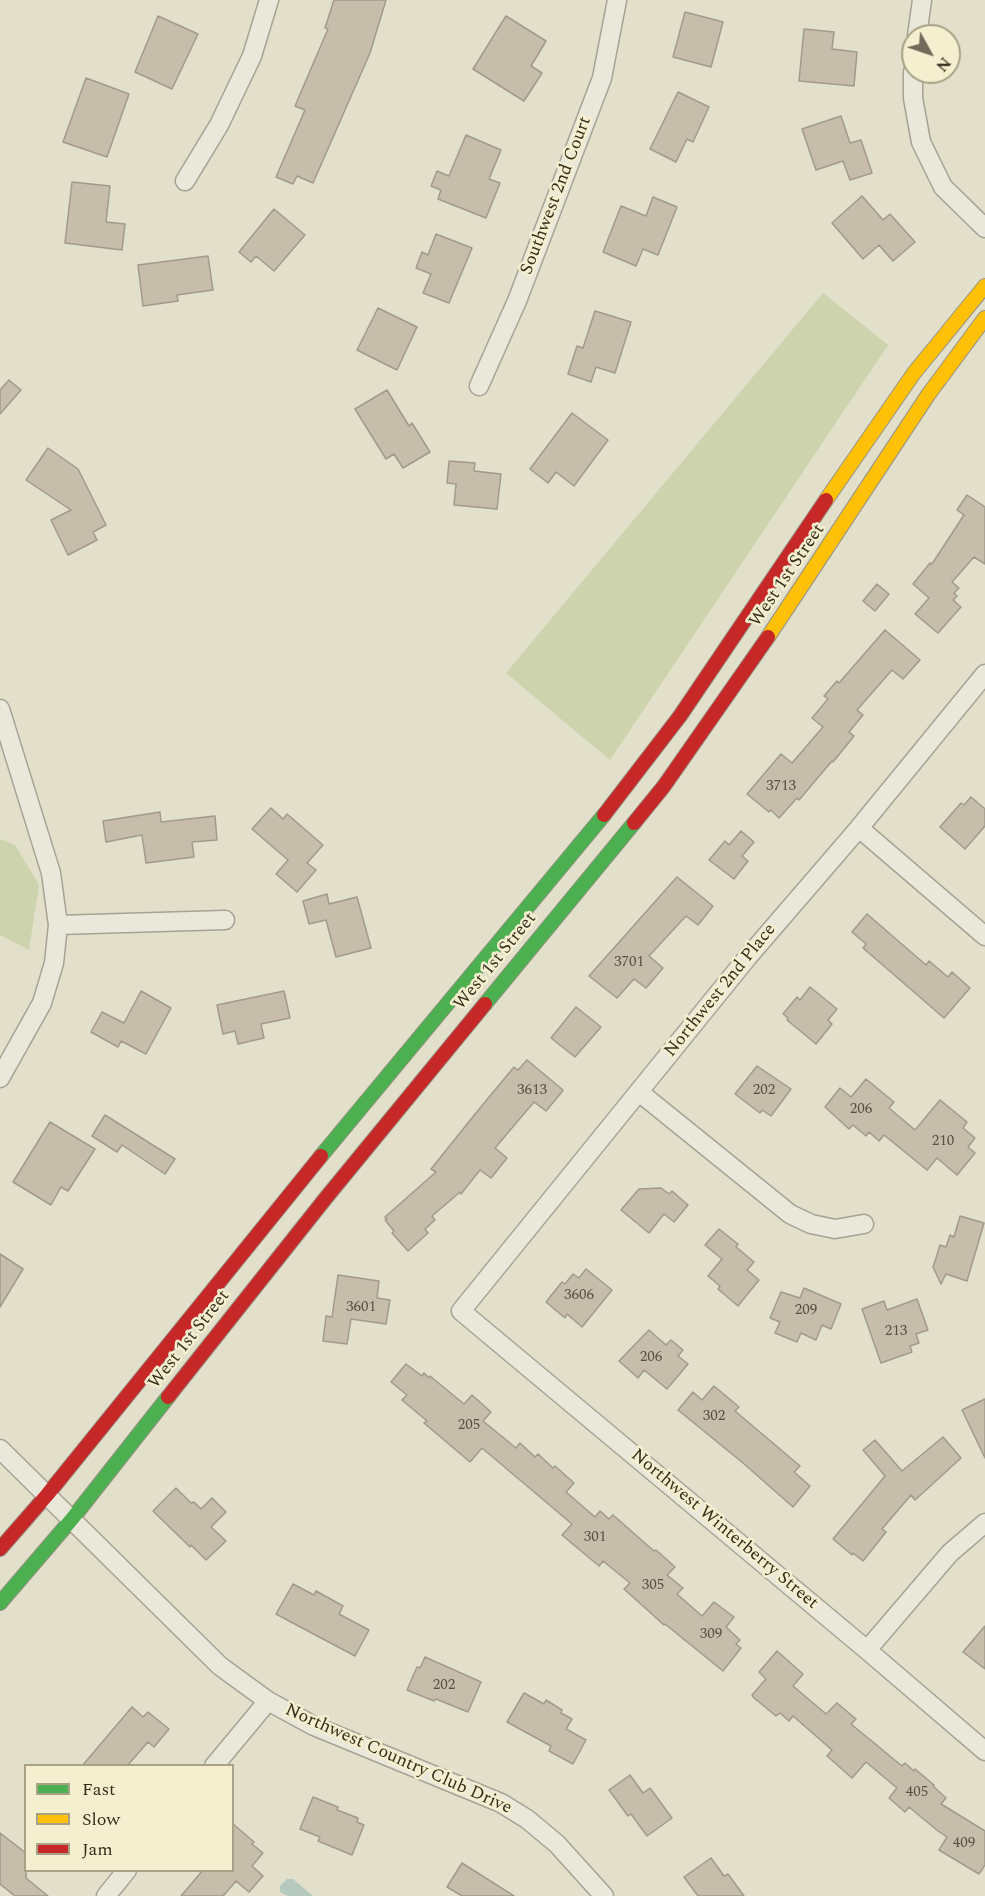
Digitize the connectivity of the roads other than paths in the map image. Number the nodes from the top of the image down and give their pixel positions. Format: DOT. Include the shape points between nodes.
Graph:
graph roads {
  1 [pos="269,0"];
  2 [pos="617,0"];
  3 [pos="922,0"];
  4 [pos="919,24"];
  5 [pos="913,84"];
  6 [pos="185,181"];
  7 [pos="985,228"];
  8 [pos="985,286"];
  9 [pos="985,318"];
  10 [pos="479,386"];
  11 [pos="985,674"];
  12 [pos="0,708"];
  13 [pos="859,828"];
  14 [pos="225,920"];
  15 [pos="58,925"];
  16 [pos="985,936"];
  17 [pos="0,1078"];
  18 [pos="639,1092"];
  19 [pos="864,1224"];
  20 [pos="461,1311"];
  21 [pos="0,1449"];
  22 [pos="60,1507"];
  23 [pos="985,1523"];
  24 [pos="0,1549"];
  25 [pos="0,1603"];
  26 [pos="867,1650"];
  27 [pos="268,1701"];
  28 [pos="985,1751"];
  29 [pos="216,1764"];
  30 [pos="125,1872"];
  31 [pos="106,1896"];
  32 [pos="604,1896"];
  1 -- 6 [label="street" via="252,56 219,125"];
  2 -- 10 [label="street, Southwest 2nd Court" via="602,78 517,301"];
  3 -- 4 [label="street"];
  5 -- 7 [label="street" via="921,142 943,187"];
  8 -- 22 [label="main road, West 1st Street" via="914,373 680,716 622,793 272,1216"];
  9 -- 22 [label="main road, West 1st Street" via="928,395 734,688 664,786 325,1198"];
  11 -- 13 [label="street, Northwest 2nd Place"];
  12 -- 15 [label="street" via="51,873"];
  13 -- 16 [label="street"];
  13 -- 18 [label="street, Northwest 2nd Place"];
  14 -- 15 [label="street"];
  15 -- 17 [label="street" via="54,963 42,1003"];
  18 -- 19 [label="street" via="790,1214 835,1229"];
  18 -- 20 [label="street, Northwest 2nd Place"];
  20 -- 26 [label="street, Northwest Winterberry Street"];
  21 -- 22 [label="street, Northwest Country Club Drive"];
  22 -- 24 [label="main road, West 1st Street"];
  22 -- 25 [label="main road, West 1st Street"];
  22 -- 27 [label="street, Northwest Country Club Drive" via="220,1666"];
  23 -- 26 [label="street" via="950,1553"];
  26 -- 28 [label="street, Northwest Winterberry Street"];
  27 -- 29 [label="street"];
  27 -- 32 [label="street, Northwest Country Club Drive" via="314,1726 501,1803 527,1819 576,1862"];
  30 -- 31 [label="street"];
}
